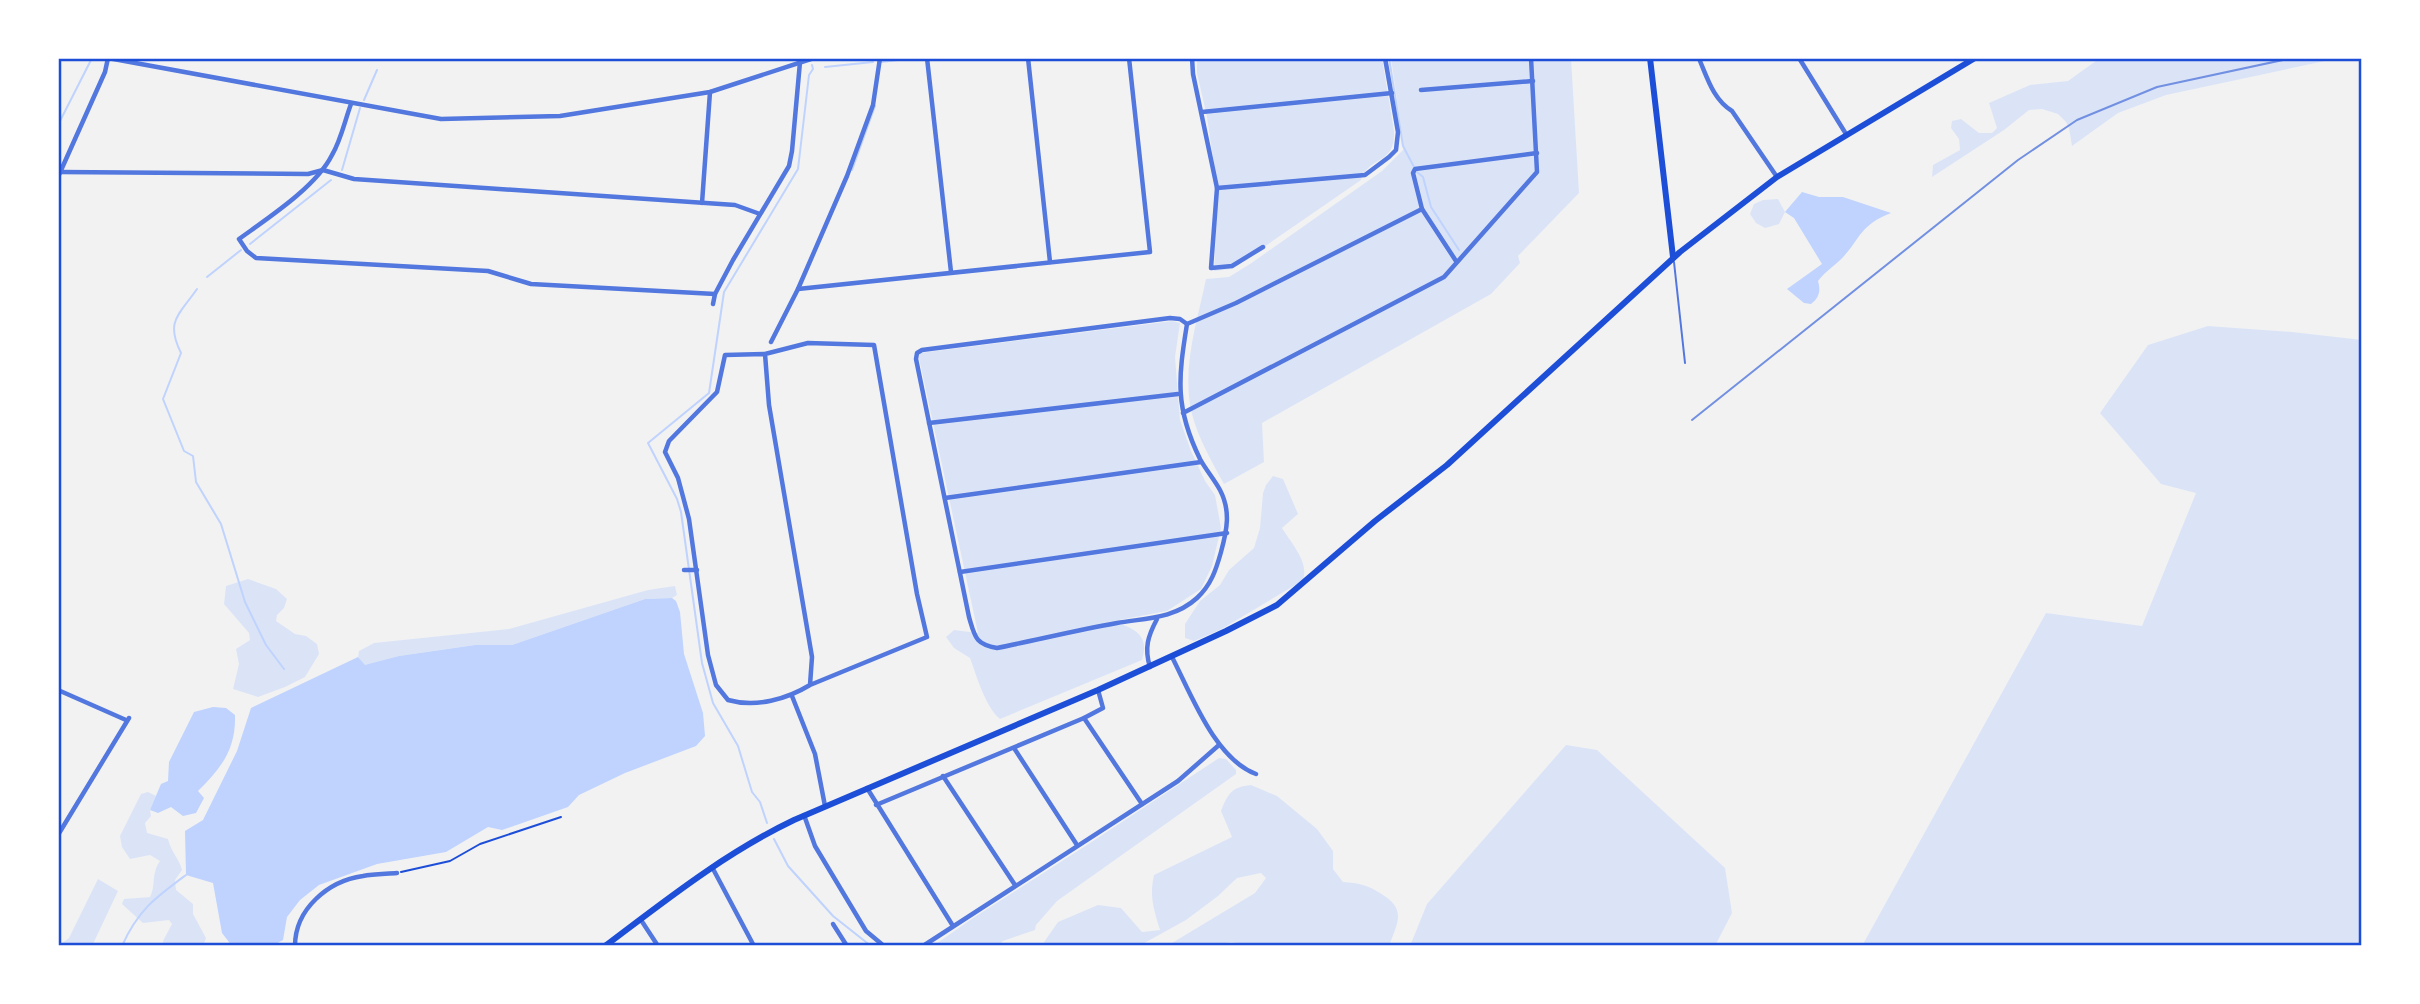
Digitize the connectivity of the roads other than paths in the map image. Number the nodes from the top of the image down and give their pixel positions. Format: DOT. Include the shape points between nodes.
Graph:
graph roads {
  1 [pos="108,58"];
  2 [pos="814,58"];
  3 [pos="880,58"];
  4 [pos="927,58"];
  5 [pos="1028,58"];
  6 [pos="1129,58"];
  7 [pos="1192,58"];
  8 [pos="1385,58"];
  9 [pos="1531,58"];
  10 [pos="1650,58"];
  11 [pos="1806,58"];
  12 [pos="1975,58"];
  13 [pos="1800,59"];
  14 [pos="1700,61"];
  15 [pos="800,62"];
  16 [pos="1533,81"];
  17 [pos="1421,89"];
  18 [pos="710,92"];
  19 [pos="1392,93"];
  20 [pos="351,104"];
  21 [pos="1202,112"];
  22 [pos="1846,134"];
  23 [pos="1538,153"];
  24 [pos="323,170"];
  25 [pos="59,174"];
  26 [pos="1777,177"];
  27 [pos="1217,188"];
  28 [pos="702,203"];
  29 [pos="1422,209"];
  30 [pos="761,214"];
  31 [pos="1263,247"];
  32 [pos="1673,257"];
  33 [pos="1456,261"];
  34 [pos="1050,262"];
  35 [pos="951,272"];
  36 [pos="797,289"];
  37 [pos="715,294"];
  38 [pos="713,304"];
  39 [pos="1187,324"];
  40 [pos="771,342"];
  41 [pos="765,354"];
  42 [pos="1685,363"];
  43 [pos="1179,394"];
  44 [pos="1183,413"];
  45 [pos="929,423"];
  46 [pos="1201,462"];
  47 [pos="945,498"];
  48 [pos="1227,533"];
  49 [pos="684,570"];
  50 [pos="696,571"];
  51 [pos="960,572"];
  52 [pos="1157,618"];
  53 [pos="1172,657"];
  54 [pos="1150,667"];
  55 [pos="810,685"];
  56 [pos="1098,690"];
  57 [pos="58,691"];
  58 [pos="792,696"];
  59 [pos="1084,718"];
  60 [pos="1219,745"];
  61 [pos="1014,748"];
  62 [pos="1256,774"];
  63 [pos="943,776"];
  64 [pos="867,788"];
  65 [pos="1142,803"];
  66 [pos="876,805"];
  67 [pos="825,806"];
  68 [pos="804,815"];
  69 [pos="58,835"];
  70 [pos="1077,845"];
  71 [pos="712,867"];
  72 [pos="397,873"];
  73 [pos="1015,885"];
  74 [pos="641,920"];
  75 [pos="833,925"];
  76 [pos="953,926"];
  77 [pos="295,946"];
  78 [pos="605,946"];
  79 [pos="658,946"];
  80 [pos="754,946"];
  81 [pos="847,946"];
  82 [pos="884,946"];
  83 [pos="923,946"];
  1 -- 20 [label="street"];
  1 -- 25 [label="street"];
  2 -- 15 [label="street"];
  3 -- 36 [label="street" via="873,105"];
  4 -- 35 [label="street"];
  5 -- 34 [label="street"];
  6 -- 34 [label="street" via="1150,252"];
  7 -- 21 [label="street"];
  8 -- 19 [label="street"];
  9 -- 16 [label="street"];
  10 -- 32 [label="main road"];
  11 -- 13 [label="street"];
  12 -- 22 [label="main road"];
  13 -- 22 [label="street"];
  14 -- 26 [label="street" via="1722,105 1731,111"];
  15 -- 18 [label="street"];
  15 -- 30 [label="street" via="791,158"];
  16 -- 17 [label="street"];
  16 -- 23 [label="street"];
  18 -- 20 [label="street" via="560,116 442,119"];
  18 -- 28 [label="street"];
  19 -- 21 [label="street"];
  19 -- 27 [label="street" via="1396,150 1365,175"];
  20 -- 24 [label="street"];
  21 -- 27 [label="street"];
  22 -- 26 [label="main road"];
  23 -- 29 [label="street" via="1415,169"];
  23 -- 33 [label="street" via="1537,172"];
  24 -- 25 [label="street" via="308,174"];
  24 -- 28 [label="street" via="354,179"];
  24 -- 37 [label="street" via="239,239 247,251 256,258 488,271 531,284"];
  26 -- 32 [label="main road"];
  27 -- 31 [label="street" via="1212,268 1232,266"];
  28 -- 30 [label="street" via="735,205"];
  29 -- 33 [label="street"];
  29 -- 39 [label="street"];
  30 -- 37 [label="street"];
  32 -- 42 [label="lane"];
  32 -- 53 [label="main road" via="1447,465 1291,595"];
  33 -- 44 [label="street" via="1444,277"];
  34 -- 35 [label="street"];
  35 -- 36 [label="street"];
  36 -- 40 [label="street"];
  37 -- 38 [label="street"];
  39 -- 43 [label="street"];
  39 -- 45 [label="street" via="1170,318 922,350 916,359"];
  41 -- 50 [label="street" via="725,355 717,392 669,441 666,452 690,519"];
  41 -- 55 [label="street" via="769,405 812,657"];
  41 -- 55 [label="street" via="808,344 874,345 927,637"];
  43 -- 44 [label="street"];
  43 -- 45 [label="street"];
  44 -- 46 [label="street"];
  45 -- 47 [label="street"];
  46 -- 47 [label="street"];
  46 -- 48 [label="street" via="1221,491 1228,514"];
  47 -- 51 [label="street"];
  48 -- 51 [label="street"];
  48 -- 52 [label="street" via="1205,589 1196,599"];
  49 -- 50 [label="street"];
  50 -- 58 [label="street" via="708,655 716,685 728,701"];
  51 -- 52 [label="street" via="975,636 983,645 997,648"];
  52 -- 54 [label="street" via="1147,638"];
  53 -- 54 [label="main road"];
  53 -- 60 [label="street"];
  54 -- 56 [label="main road"];
  55 -- 58 [label="street"];
  56 -- 59 [label="street" via="1102,708"];
  56 -- 64 [label="main road"];
  57 -- 69 [label="street" via="128,719"];
  58 -- 67 [label="street" via="815,754"];
  59 -- 61 [label="street"];
  59 -- 65 [label="street"];
  60 -- 62 [label="street" via="1236,763"];
  60 -- 65 [label="street" via="1194,769"];
  61 -- 63 [label="street"];
  61 -- 70 [label="street"];
  63 -- 66 [label="street"];
  63 -- 73 [label="street"];
  64 -- 66 [label="street"];
  64 -- 67 [label="main road"];
  65 -- 70 [label="street"];
  66 -- 76 [label="street"];
  67 -- 68 [label="main road"];
  68 -- 71 [label="main road"];
  68 -- 82 [label="street" via="815,846 866,931"];
  70 -- 73 [label="street"];
  71 -- 74 [label="main road"];
  71 -- 80 [label="street"];
  72 -- 77 [label="street" via="361,876 315,899 295,933"];
  73 -- 76 [label="street"];
  74 -- 78 [label="main road"];
  74 -- 79 [label="street"];
  75 -- 81 [label="street"];
  76 -- 83 [label="street"];
}
